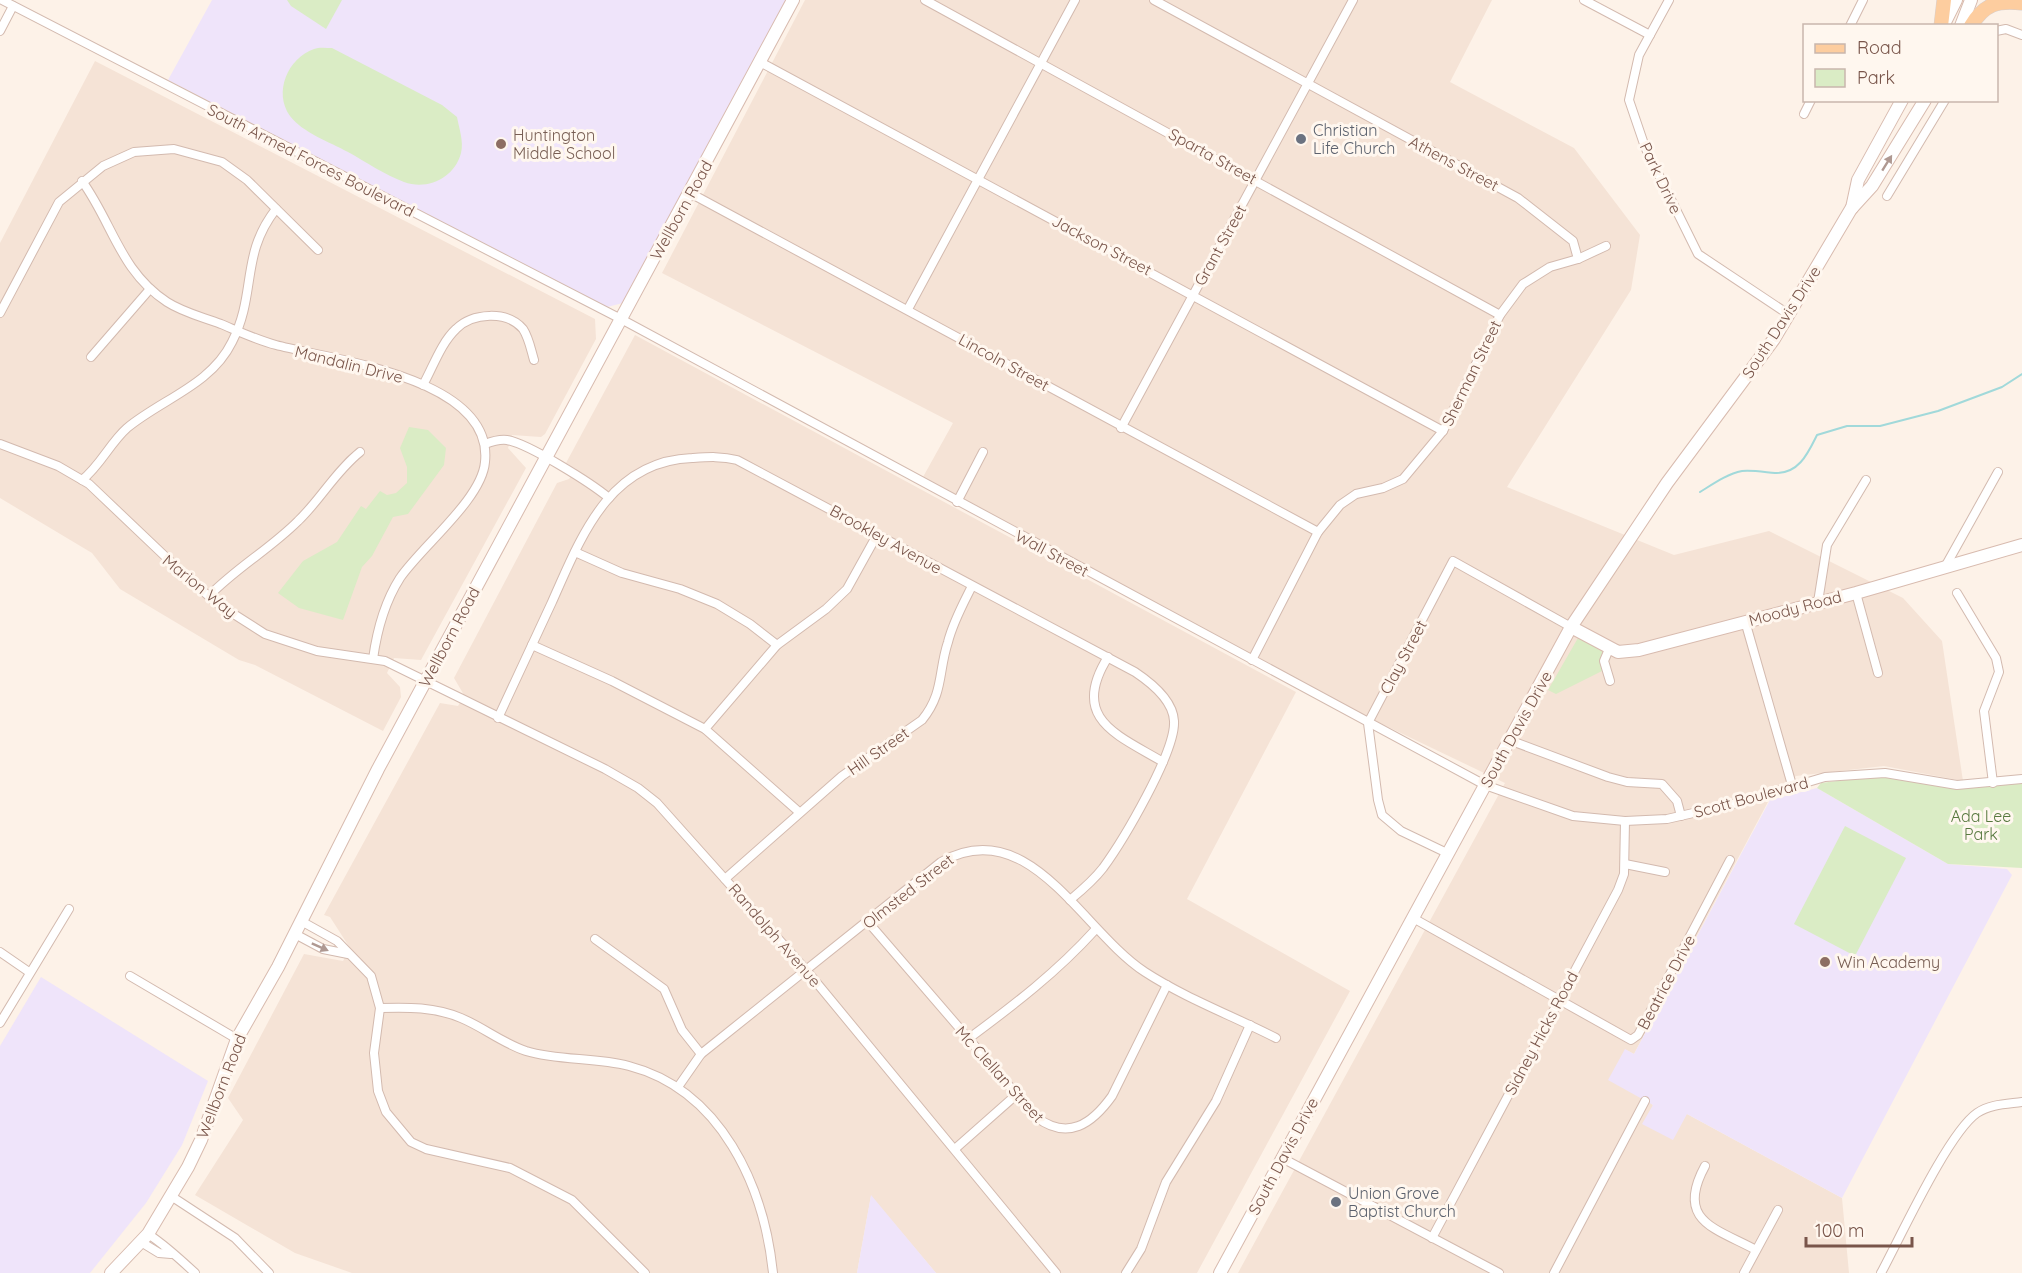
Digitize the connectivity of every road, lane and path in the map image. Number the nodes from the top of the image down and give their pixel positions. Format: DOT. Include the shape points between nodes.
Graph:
graph roads {
  1 [pos="2,0"];
  2 [pos="793,0"];
  3 [pos="926,0"];
  4 [pos="1075,0"];
  5 [pos="1154,0"];
  6 [pos="1353,0"];
  7 [pos="1584,0"];
  8 [pos="1669,0"];
  9 [pos="1863,0"];
  10 [pos="1944,0"];
  11 [pos="1956,0"];
  12 [pos="1971,0"];
  13 [pos="2022,3"];
  14 [pos="13,6"];
  15 [pos="1851,24"];
  16 [pos="1942,24"];
  17 [pos="1943,24"];
  18 [pos="1962,24"];
  19 [pos="1972,24"];
  20 [pos="1998,30"];
  21 [pos="0,31"];
  22 [pos="1650,35"];
  23 [pos="2022,35"];
  24 [pos="760,62"];
  25 [pos="1041,63"];
  26 [pos="1308,84"];
  27 [pos="1810,102"];
  28 [pos="1901,102"];
  29 [pos="1924,102"];
  30 [pos="1944,102"];
  31 [pos="1804,114"];
  32 [pos="978,179"];
  33 [pos="1256,179"];
  34 [pos="82,181"];
  35 [pos="690,193"];
  36 [pos="1887,196"];
  37 [pos="1851,209"];
  38 [pos="276,210"];
  39 [pos="1606,246"];
  40 [pos="318,250"];
  41 [pos="1578,259"];
  42 [pos="150,289"];
  43 [pos="1193,294"];
  44 [pos="908,309"];
  45 [pos="0,313"];
  46 [pos="1500,315"];
  47 [pos="1788,315"];
  48 [pos="621,319"];
  49 [pos="237,331"];
  50 [pos="91,357"];
  51 [pos="534,360"];
  52 [pos="423,385"];
  53 [pos="1121,428"];
  54 [pos="1443,431"];
  55 [pos="0,444"];
  56 [pos="485,444"];
  57 [pos="360,452"];
  58 [pos="983,452"];
  59 [pos="546,459"];
  60 [pos="1998,472"];
  61 [pos="82,480"];
  62 [pos="1866,480"];
  63 [pos="609,498"];
  64 [pos="957,502"];
  65 [pos="1318,532"];
  66 [pos="877,535"];
  67 [pos="2022,545"];
  68 [pos="575,552"];
  69 [pos="1945,567"];
  70 [pos="972,586"];
  71 [pos="1856,593"];
  72 [pos="1957,593"];
  73 [pos="209,596"];
  74 [pos="1818,602"];
  75 [pos="1745,621"];
  76 [pos="1571,627"];
  77 [pos="532,645"];
  78 [pos="777,645"];
  79 [pos="1609,649"];
  80 [pos="1108,657"];
  81 [pos="373,659"];
  82 [pos="1252,660"];
  83 [pos="1878,673"];
  84 [pos="1610,681"];
  85 [pos="424,682"];
  86 [pos="498,718"];
  87 [pos="1368,723"];
  88 [pos="705,729"];
  89 [pos="1509,741"];
  90 [pos="1163,762"];
  91 [pos="2022,778"];
  92 [pos="1993,783"];
  93 [pos="1485,785"];
  94 [pos="1792,785"];
  95 [pos="799,812"];
  96 [pos="1681,816"];
  97 [pos="1625,821"];
  98 [pos="1447,853"];
  99 [pos="1731,860"];
  100 [pos="1624,864"];
  101 [pos="1665,872"];
  102 [pos="725,879"];
  103 [pos="1070,900"];
  104 [pos="69,909"];
  105 [pos="1413,918"];
  106 [pos="301,921"];
  107 [pos="868,922"];
  108 [pos="1095,930"];
  109 [pos="295,934"];
  110 [pos="595,939"];
  111 [pos="0,952"];
  112 [pos="348,954"];
  113 [pos="807,971"];
  114 [pos="29,972"];
  115 [pos="130,975"];
  116 [pos="1167,985"];
  117 [pos="1557,1000"];
  118 [pos="380,1008"];
  119 [pos="0,1023"];
  120 [pos="1250,1025"];
  121 [pos="1276,1038"];
  122 [pos="237,1039"];
  123 [pos="968,1039"];
  124 [pos="701,1054"];
  125 [pos="678,1087"];
  126 [pos="1016,1095"];
  127 [pos="1646,1101"];
  128 [pos="2022,1102"];
  129 [pos="956,1148"];
  130 [pos="1282,1158"];
  131 [pos="1705,1166"];
  132 [pos="171,1196"];
  133 [pos="1778,1210"];
  134 [pos="144,1238"];
  135 [pos="1432,1238"];
  136 [pos="1756,1250"];
  137 [pos="190,1271"];
  138 [pos="111,1273"];
  139 [pos="269,1273"];
  140 [pos="645,1273"];
  141 [pos="773,1273"];
  142 [pos="1056,1273"];
  143 [pos="1126,1273"];
  144 [pos="1220,1273"];
  145 [pos="1498,1273"];
  146 [pos="1554,1273"];
  147 [pos="1744,1273"];
  148 [pos="1881,1273"];
  1 -- 14 [label="street, South Armed Forces Boulevard"];
  2 -- 24 [label="street, Wellborn Road"];
  3 -- 25 [label="street, Sparta Street"];
  4 -- 25 [label="street"];
  5 -- 26 [label="street, Athens Street"];
  6 -- 26 [label="street, Grant Street"];
  7 -- 22 [label="street"];
  8 -- 22 [label="street, Park Drive"];
  9 -- 15 [label="street"];
  10 -- 16 [label="main road"];
  11 -- 17 [label="street"];
  12 -- 18 [label="street"];
  13 -- 19 [label="main road" via="2006,0 1989,4"];
  14 -- 21 [label="street"];
  14 -- 48 [label="street, South Armed Forces Boulevard"];
  20 -- 23 [label="street" via="2006,28"];
  22 -- 47 [label="street, Park Drive" via="1639,55 1629,100 1654,165 1698,254"];
  24 -- 32 [label="street, Jackson Street"];
  24 -- 35 [label="street, Wellborn Road"];
  25 -- 32 [label="street"];
  25 -- 33 [label="street, Sparta Street"];
  26 -- 33 [label="street, Grant Street"];
  26 -- 41 [label="street, Athens Street" via="1518,198 1573,241"];
  27 -- 31 [label="street"];
  28 -- 37 [label="street, South Davis Drive" via="1858,180"];
  37 -- 29 [label="street, South Davis Drive, one-way" via="1872,186"];
  30 -- 36 [label="street"];
  32 -- 43 [label="street, Jackson Street"];
  32 -- 44 [label="street"];
  33 -- 43 [label="street, Grant Street"];
  33 -- 46 [label="street, Sparta Street"];
  34 -- 38 [label="street" via="118,157 150,149 174,149 228,166 248,180"];
  34 -- 42 [label="street, Mandalin Drive" via="101,209 126,262"];
  34 -- 45 [label="street" via="54,209"];
  35 -- 44 [label="street, Lincoln Street"];
  35 -- 48 [label="street, Wellborn Road"];
  37 -- 47 [label="street, South Davis Drive"];
  38 -- 40 [label="street"];
  38 -- 49 [label="street" via="264,224 253,248 245,310"];
  39 -- 41 [label="street, Sherman Street"];
  41 -- 46 [label="street, Sherman Street" via="1550,267 1523,284"];
  42 -- 49 [label="street, Mandalin Drive" via="186,312"];
  42 -- 50 [label="street"];
  43 -- 53 [label="street, Grant Street"];
  43 -- 54 [label="street, Jackson Street"];
  44 -- 53 [label="street, Lincoln Street"];
  46 -- 54 [label="street, Sherman Street"];
  47 -- 76 [label="street, South Davis Drive" via="1667,483"];
  48 -- 59 [label="street, Wellborn Road"];
  48 -- 64 [label="street, Wall Street"];
  49 -- 52 [label="street, Mandalin Drive" via="279,346 387,371"];
  49 -- 61 [label="street" via="227,352 210,372 127,428"];
  51 -- 52 [label="street" via="522,329 512,321 501,317 475,318 464,322 447,339"];
  52 -- 56 [label="street, Mandalin Drive" via="467,413"];
  53 -- 65 [label="street, Lincoln Street"];
  54 -- 65 [label="street, Sherman Street" via="1403,479 1356,494 1340,505"];
  55 -- 61 [label="street, Marion Way"];
  56 -- 59 [label="street" via="510,441"];
  56 -- 81 [label="street" via="485,464 474,491 408,567 394,589 379,624"];
  57 -- 73 [label="street" via="341,468 299,520 228,576"];
  58 -- 64 [label="street"];
  59 -- 63 [label="street" via="583,478"];
  59 -- 85 [label="street, Wellborn Road"];
  60 -- 69 [label="street"];
  61 -- 73 [label="street, Marion Way"];
  62 -- 74 [label="street" via="1827,545"];
  63 -- 66 [label="street, Brookley Avenue" via="633,477 661,462 727,458 748,464"];
  63 -- 68 [label="street, Brookley Avenue" via="590,522"];
  64 -- 82 [label="street, Wall Street"];
  65 -- 82 [label="street, Sherman Street"];
  66 -- 70 [label="street, Brookley Avenue"];
  66 -- 78 [label="street" via="847,589"];
  67 -- 69 [label="street, Moody Road"];
  68 -- 77 [label="street, Brookley Avenue"];
  68 -- 78 [label="street" via="622,573 717,604"];
  69 -- 71 [label="street, Moody Road"];
  70 -- 80 [label="street, Brookley Avenue"];
  70 -- 95 [label="street, Hill Street" via="947,644 940,691 933,708"];
  71 -- 74 [label="street, Moody Road"];
  71 -- 83 [label="street"];
  72 -- 92 [label="street" via="1996,658 1999,672 1984,711"];
  73 -- 81 [label="street, Marion Way" via="273,638 317,651"];
  74 -- 75 [label="street, Moody Road"];
  75 -- 79 [label="street, Moody Road" via="1639,650"];
  75 -- 94 [label="street"];
  76 -- 79 [label="street, Moody Road"];
  76 -- 87 [label="street, Clay Street" via="1453,561"];
  76 -- 89 [label="street, South Davis Drive"];
  77 -- 86 [label="street, Brookley Avenue"];
  77 -- 88 [label="street"];
  78 -- 88 [label="street"];
  79 -- 84 [label="street" via="1604,661"];
  80 -- 90 [label="street, Brookley Avenue" via="1143,678 1171,710 1172,731"];
  80 -- 90 [label="street" via="1095,695 1098,716 1112,732"];
  81 -- 85 [label="street, Marion Way" via="385,661"];
  82 -- 87 [label="street, Wall Street"];
  85 -- 86 [label="street, Randolph Avenue"];
  85 -- 106 [label="street, Wellborn Road"];
  86 -- 102 [label="street, Randolph Avenue" via="638,788 657,803"];
  87 -- 93 [label="street, Wall Street"];
  87 -- 98 [label="street" via="1382,815 1401,831"];
  88 -- 95 [label="street"];
  89 -- 93 [label="street, South Davis Drive"];
  89 -- 96 [label="street" via="1608,777 1662,784 1677,801"];
  90 -- 103 [label="street, Brookley Avenue" via="1114,852 1095,878"];
  91 -- 92 [label="street, Scott Boulevard"];
  92 -- 94 [label="street, Scott Boulevard" via="1957,786 1885,773 1825,777"];
  93 -- 97 [label="street, Scott Boulevard" via="1573,816"];
  93 -- 98 [label="street, South Davis Drive"];
  94 -- 96 [label="street, Scott Boulevard"];
  95 -- 102 [label="street, Hill Street"];
  96 -- 97 [label="street, Scott Boulevard"];
  97 -- 100 [label="street, Sidney Hicks Road"];
  98 -- 105 [label="street, South Davis Drive"];
  99 -- 117 [label="street, Beatrice Drive" via="1635,1039 1626,1039"];
  100 -- 101 [label="street"];
  100 -- 117 [label="street, Sidney Hicks Road" via="1618,890"];
  102 -- 113 [label="street, Randolph Avenue"];
  103 -- 107 [label="street, Olmsted Street" via="1020,858 989,850 966,850 941,862"];
  103 -- 108 [label="street, Olmsted Street"];
  104 -- 114 [label="street"];
  105 -- 117 [label="street, Beatrice Drive"];
  105 -- 130 [label="street, South Davis Drive"];
  106 -- 109 [label="street, Wellborn Road"];
  106 -- 112 [label="street" via="337,941"];
  107 -- 113 [label="street, Olmsted Street"];
  107 -- 123 [label="street, Mc Clellan Street"];
  108 -- 116 [label="street, Olmsted Street" via="1122,955"];
  108 -- 123 [label="street" via="1037,988"];
  109 -- 112 [label="street, one-way" via="323,949"];
  109 -- 122 [label="street, Wellborn Road"];
  110 -- 124 [label="street" via="664,989 678,1024"];
  111 -- 114 [label="street"];
  112 -- 118 [label="street" via="371,976"];
  113 -- 124 [label="street, Olmsted Street"];
  113 -- 129 [label="street, Randolph Avenue"];
  114 -- 119 [label="street"];
  115 -- 122 [label="street"];
  116 -- 120 [label="street, Olmsted Street"];
  116 -- 126 [label="street, Mc Clellan Street" via="1112,1096 1092,1120 1068,1128 1046,1125"];
  117 -- 135 [label="street, Sidney Hicks Road"];
  118 -- 125 [label="street" via="444,1012 522,1050 629,1066"];
  118 -- 140 [label="street" via="374,1053 378,1091 386,1112 411,1142 510,1168 572,1200"];
  120 -- 121 [label="street, Olmsted Street"];
  120 -- 143 [label="street" via="1216,1101 1166,1182 1141,1249"];
  122 -- 132 [label="street, Wellborn Road" via="201,1140"];
  123 -- 126 [label="street, Mc Clellan Street"];
  124 -- 125 [label="street, Olmsted Street"];
  125 -- 141 [label="street" via="705,1110 747,1173 768,1231"];
  126 -- 129 [label="street"];
  127 -- 146 [label="street"];
  128 -- 148 [label="street" via="1996,1105 1976,1113 1960,1132"];
  129 -- 142 [label="street, Randolph Avenue"];
  130 -- 135 [label="street"];
  130 -- 144 [label="street, South Davis Drive"];
  131 -- 136 [label="street" via="1693,1193 1698,1215 1712,1227"];
  132 -- 134 [label="street, Wellborn Road"];
  132 -- 139 [label="street" via="235,1238"];
  133 -- 136 [label="street"];
  134 -- 137 [label="street" via="159,1253 171,1254"];
  134 -- 138 [label="street, Wellborn Road"];
  135 -- 145 [label="street"];
  136 -- 147 [label="street"];
}
